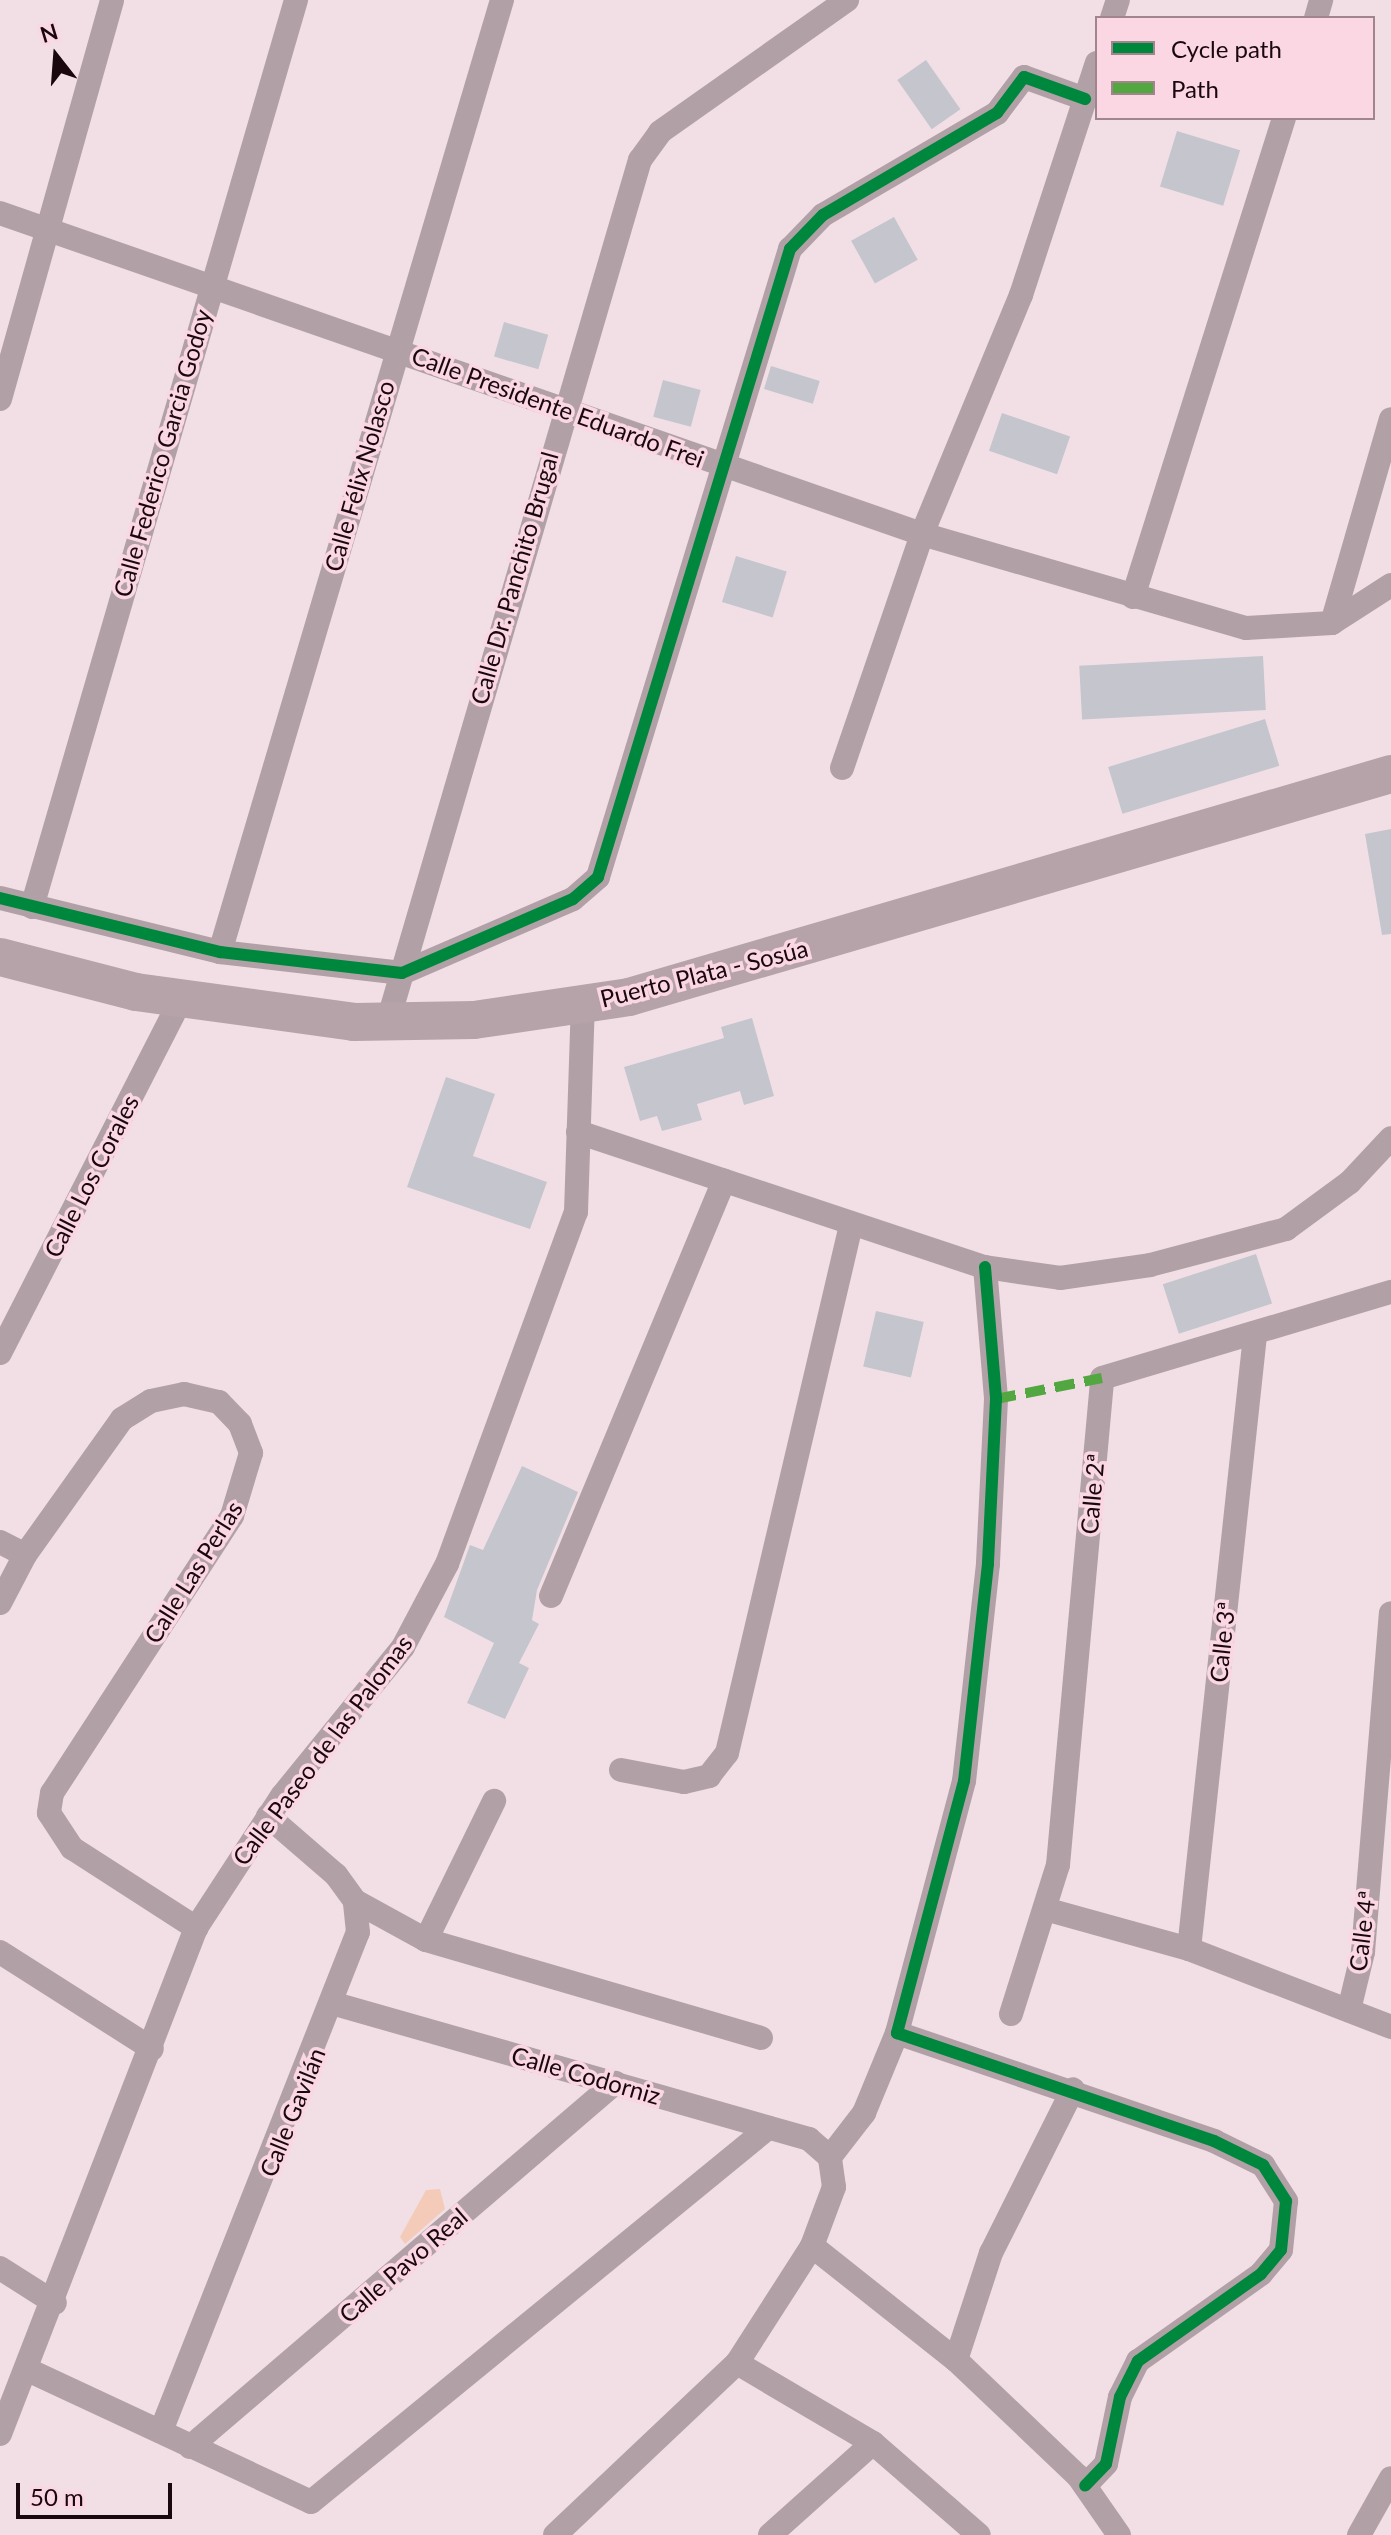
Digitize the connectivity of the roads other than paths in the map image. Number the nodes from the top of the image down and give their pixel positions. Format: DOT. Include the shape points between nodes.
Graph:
graph roads {
  1 [pos="112,0"];
  2 [pos="296,0"];
  3 [pos="502,0"];
  4 [pos="847,0"];
  5 [pos="1095,69"];
  6 [pos="1085,99"];
  7 [pos="1283,120"];
  8 [pos="0,213"];
  9 [pos="48,230"];
  10 [pos="209,289"];
  11 [pos="396,349"];
  12 [pos="0,399"];
  13 [pos="562,411"];
  14 [pos="1391,419"];
  15 [pos="725,468"];
  16 [pos="922,534"];
  17 [pos="1391,585"];
  18 [pos="1133,597"];
  19 [pos="1332,623"];
  20 [pos="842,768"];
  21 [pos="1391,774"];
  22 [pos="0,898"];
  23 [pos="32,907"];
  24 [pos="220,952"];
  25 [pos="0,957"];
  26 [pos="402,973"];
  27 [pos="182,998"];
  28 [pos="583,1004"];
  29 [pos="388,1021"];
  30 [pos="578,1132"];
  31 [pos="1391,1138"];
  32 [pos="724,1181"];
  33 [pos="851,1225"];
  34 [pos="985,1267"];
  35 [pos="1391,1292"];
  36 [pos="1255,1335"];
  37 [pos="0,1353"];
  38 [pos="0,1542"];
  39 [pos="25,1555"];
  40 [pos="551,1596"];
  41 [pos="0,1603"];
  42 [pos="1391,1613"];
  43 [pos="621,1770"];
  44 [pos="494,1801"];
  45 [pos="268,1816"];
  46 [pos="355,1901"];
  47 [pos="1045,1909"];
  48 [pos="196,1928"];
  49 [pos="426,1940"];
  50 [pos="1189,1949"];
  51 [pos="0,1952"];
  52 [pos="335,2004"];
  53 [pos="1349,2010"];
  54 [pos="1011,2014"];
  55 [pos="1391,2027"];
  56 [pos="897,2033"];
  57 [pos="761,2038"];
  58 [pos="152,2049"];
  59 [pos="615,2083"];
  60 [pos="1073,2089"];
  61 [pos="768,2128"];
  62 [pos="830,2157"];
  63 [pos="812,2246"];
  64 [pos="0,2268"];
  65 [pos="55,2303"];
  66 [pos="956,2360"];
  67 [pos="737,2363"];
  68 [pos="28,2370"];
  69 [pos="161,2431"];
  70 [pos="0,2434"];
  71 [pos="873,2443"];
  72 [pos="190,2447"];
  73 [pos="1391,2478"];
  74 [pos="1085,2486"];
  75 [pos="555,2535"];
  76 [pos="770,2535"];
  77 [pos="979,2535"];
  78 [pos="1119,2535"];
  79 [pos="1359,2535"];
  1 -- 9 [label="street"];
  2 -- 10 [label="street, Calle Federico Garcia Godoy"];
  3 -- 11 [label="street, Calle Félix Nolasco"];
  4 -- 13 [label="street, Calle Dr. Panchito Brugal" via="660,132 640,160"];
  5 -- 6 [label="street"];
  6 -- 15 [label="street" via="1024,77 997,113 805,228 790,249"];
  6 -- 16 [label="street" via="1021,295"];
  7 -- 18 [label="street"];
  8 -- 9 [label="street, Calle Presidente Eduardo Frei"];
  9 -- 10 [label="street, Calle Presidente Eduardo Frei"];
  9 -- 12 [label="street"];
  10 -- 11 [label="street, Calle Presidente Eduardo Frei"];
  10 -- 23 [label="street, Calle Federico Garcia Godoy"];
  11 -- 13 [label="street, Calle Presidente Eduardo Frei"];
  11 -- 24 [label="street, Calle Félix Nolasco"];
  13 -- 15 [label="street, Calle Presidente Eduardo Frei"];
  13 -- 26 [label="street, Calle Dr. Panchito Brugal"];
  14 -- 19 [label="street"];
  15 -- 16 [label="street, Calle Presidente Eduardo Frei"];
  15 -- 26 [label="street" via="598,877 573,899"];
  16 -- 18 [label="street, Calle Presidente Eduardo Frei"];
  16 -- 20 [label="street"];
  17 -- 19 [label="street, Calle Presidente Eduardo Frei"];
  18 -- 19 [label="street, Calle Presidente Eduardo Frei" via="1246,628"];
  21 -- 28 [label="main road, Puerto Plata - Sosúa" via="766,959"];
  22 -- 23 [label="street"];
  23 -- 24 [label="street"];
  24 -- 26 [label="street"];
  25 -- 27 [label="main road, Puerto Plata - Sosúa"];
  26 -- 29 [label="street, Calle Dr. Panchito Brugal"];
  27 -- 29 [label="main road, Puerto Plata - Sosúa"];
  27 -- 37 [label="street, Calle Los Corales"];
  28 -- 29 [label="main road, Puerto Plata - Sosúa" via="474,1020"];
  28 -- 30 [label="street, Calle Paseo de las Palomas"];
  30 -- 32 [label="street"];
  30 -- 45 [label="street, Calle Paseo de las Palomas" via="576,1212 447,1564 403,1647"];
  31 -- 34 [label="street" via="1350,1182 1286,1229 1150,1265 1060,1278"];
  32 -- 33 [label="street"];
  32 -- 40 [label="street"];
  33 -- 34 [label="street"];
  33 -- 43 [label="street" via="727,1753 709,1776 684,1782"];
  34 -- 56 [label="street" via="996,1399 966,1766"];
  35 -- 36 [label="street, Calle 2ª"];
  36 -- 47 [label="street, Calle 2ª" via="1102,1378 1058,1865"];
  36 -- 50 [label="street, Calle 3ª"];
  38 -- 39 [label="street"];
  39 -- 41 [label="street, Calle Las Perlas"];
  39 -- 48 [label="street, Calle Las Perlas" via="100,1445 151,1401 184,1394 219,1402 240,1424 251,1453 232,1516 52,1793 49,1813 72,1848"];
  42 -- 53 [label="street, Calle 4ª" via="1363,1952"];
  44 -- 49 [label="street"];
  45 -- 46 [label="street" via="336,1875"];
  45 -- 48 [label="street, Calle Paseo de las Palomas"];
  46 -- 49 [label="street"];
  46 -- 52 [label="street, Calle Gavilán" via="358,1932"];
  47 -- 50 [label="street"];
  47 -- 54 [label="street"];
  48 -- 58 [label="street, Calle Paseo de las Palomas"];
  49 -- 57 [label="street"];
  50 -- 53 [label="street"];
  51 -- 58 [label="street"];
  52 -- 59 [label="street, Calle Codorniz"];
  52 -- 69 [label="street, Calle Gavilán"];
  53 -- 55 [label="street"];
  56 -- 60 [label="street"];
  56 -- 62 [label="street" via="864,2113"];
  58 -- 65 [label="street, Calle Paseo de las Palomas"];
  59 -- 61 [label="street, Calle Codorniz"];
  59 -- 72 [label="street, Calle Pavo Real"];
  60 -- 66 [label="street" via="991,2253"];
  60 -- 74 [label="street" via="1263,2165 1286,2201 1281,2250 1261,2274 1138,2361 1120,2397 1106,2464"];
  61 -- 62 [label="street, Calle Codorniz" via="809,2139"];
  61 -- 72 [label="street" via="311,2502"];
  62 -- 63 [label="street" via="834,2187"];
  63 -- 66 [label="street"];
  63 -- 67 [label="street"];
  64 -- 65 [label="street"];
  65 -- 68 [label="street, Calle Paseo de las Palomas"];
  66 -- 74 [label="street"];
  67 -- 71 [label="street"];
  67 -- 75 [label="street"];
  68 -- 69 [label="street"];
  68 -- 70 [label="street, Calle Paseo de las Palomas"];
  69 -- 72 [label="street"];
  71 -- 76 [label="street"];
  71 -- 77 [label="street"];
  73 -- 79 [label="street"];
  74 -- 78 [label="street"];
}
